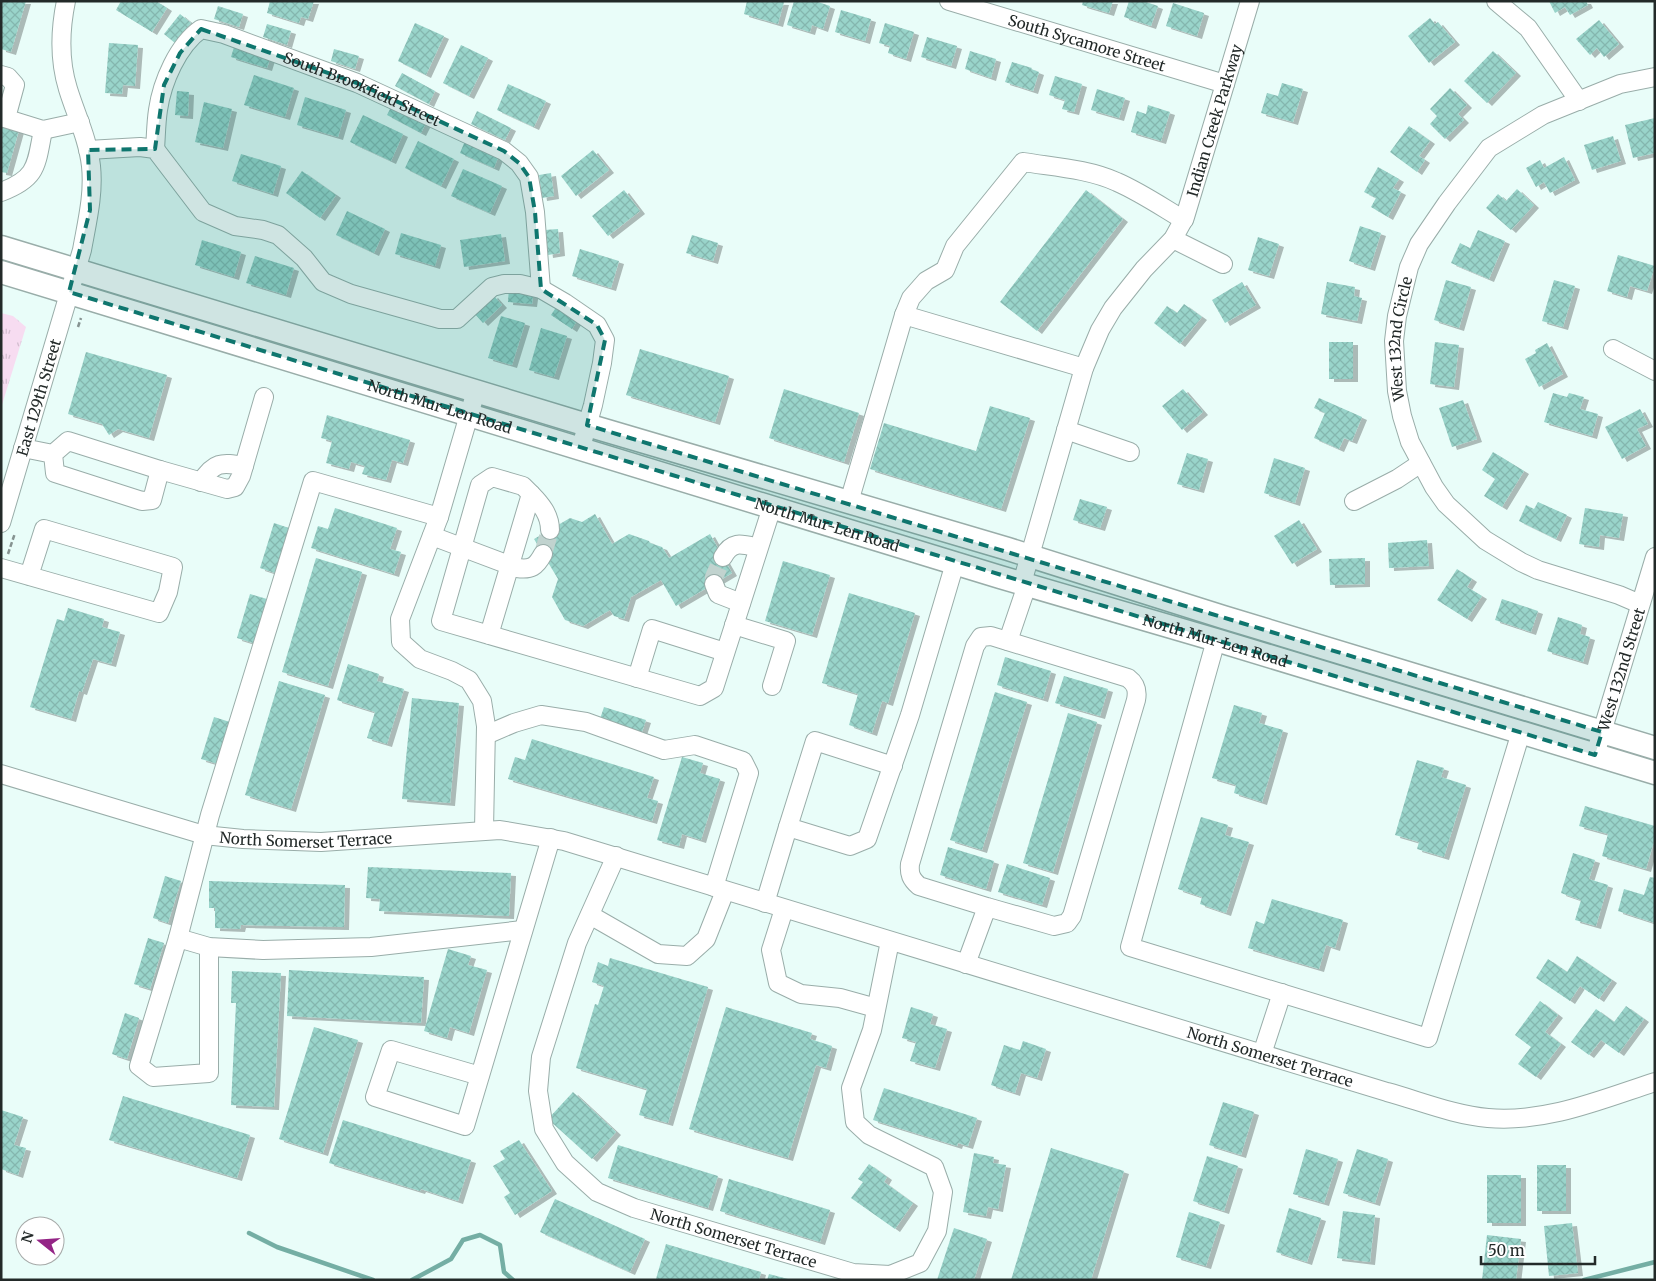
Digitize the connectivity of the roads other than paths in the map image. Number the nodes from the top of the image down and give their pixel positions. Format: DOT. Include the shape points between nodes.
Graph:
graph roads {
  1 [pos="66,1"];
  2 [pos="949,1"];
  3 [pos="1250,1"];
  4 [pos="1496,1"];
  5 [pos="1,75"];
  6 [pos="1655,77"];
  7 [pos="1225,84"];
  8 [pos="1579,101"];
  9 [pos="4,117"];
  10 [pos="80,122"];
  11 [pos="43,130"];
  12 [pos="154,149"];
  13 [pos="88,150"];
  14 [pos="1,192"];
  15 [pos="1184,220"];
  16 [pos="1173,239"];
  17 [pos="1,247"];
  18 [pos="1223,264"];
  19 [pos="76,270"];
  20 [pos="1,272"];
  21 [pos="541,288"];
  22 [pos="69,292"];
  23 [pos="904,315"];
  24 [pos="1613,349"];
  25 [pos="1084,368"];
  26 [pos="1655,371"];
  27 [pos="476,391"];
  28 [pos="264,397"];
  29 [pos="471,414"];
  30 [pos="587,425"];
  31 [pos="1066,430"];
  32 [pos="580,447"];
  33 [pos="23,448"];
  34 [pos="1130,452"];
  35 [pos="53,454"];
  36 [pos="1421,463"];
  37 [pos="244,466"];
  38 [pos="160,470"];
  39 [pos="201,482"];
  40 [pos="531,494"];
  41 [pos="1354,501"];
  42 [pos="850,502"];
  43 [pos="772,507"];
  44 [pos="439,517"];
  45 [pos="1,523"];
  46 [pos="550,530"];
  47 [pos="432,536"];
  48 [pos="462,547"];
  49 [pos="758,548"];
  50 [pos="543,554"];
  51 [pos="1030,556"];
  52 [pos="723,557"];
  53 [pos="1655,557"];
  54 [pos="955,563"];
  55 [pos="510,566"];
  56 [pos="1,568"];
  57 [pos="29,576"];
  58 [pos="714,584"];
  59 [pos="1024,584"];
  60 [pos="741,604"];
  61 [pos="1640,604"];
  62 [pos="734,625"];
  63 [pos="489,635"];
  64 [pos="1216,640"];
  65 [pos="1008,641"];
  66 [pos="725,652"];
  67 [pos="637,678"];
  68 [pos="772,686"];
  69 [pos="1521,732"];
  70 [pos="1602,732"];
  71 [pos="486,735"];
  72 [pos="1655,748"];
  73 [pos="1595,754"];
  74 [pos="892,766"];
  75 [pos="1655,773"];
  76 [pos="1,774"];
  77 [pos="788,827"];
  78 [pos="484,830"];
  79 [pos="204,834"];
  80 [pos="551,838"];
  81 [pos="616,856"];
  82 [pos="720,889"];
  83 [pos="765,903"];
  84 [pos="987,907"];
  85 [pos="784,909"];
  86 [pos="590,915"];
  87 [pos="523,930"];
  88 [pos="178,938"];
  89 [pos="890,941"];
  90 [pos="209,947"];
  91 [pos="966,964"];
  92 [pos="1282,993"];
  93 [pos="876,1008"];
  94 [pos="1262,1054"];
  95 [pos="480,1076"];
  96 [pos="1655,1082"];
  1 -- 10 [label="street, East 129th Street" via="61,39 63,69"];
  2 -- 7 [label="street, South Sycamore Street"];
  3 -- 7 [label="street, Indian Creek Parkway"];
  4 -- 8 [label="street" via="1528,28"];
  5 -- 9 [label="street" via="15,85"];
  6 -- 8 [label="street, West 132nd Circle" via="1620,84"];
  7 -- 15 [label="street, Indian Creek Parkway"];
  8 -- 36 [label="street, West 132nd Circle" via="1543,115 1489,148 1419,244 1409,267 1397,316 1394,358 1402,416"];
  9 -- 11 [label="street"];
  10 -- 11 [label="street"];
  10 -- 13 [label="street, East 129th Street"];
  11 -- 14 [label="street" via="36,164 28,178"];
  12 -- 13 [label="street"];
  12 -- 21 [label="street" via="203,212 235,226 278,235 304,258 323,282 351,294 440,318 457,319 492,287 520,284"];
  12 -- 21 [label="street, South Brookfield Street" via="164,85 180,53 201,29 224,34 357,83 504,150 520,163 528,177 535,212"];
  13 -- 19 [label="street, East 129th Street" via="92,190"];
  15 -- 16 [label="street, Indian Creek Parkway"];
  15 -- 23 [label="street" via="1116,181 1080,171 1023,162 955,246 945,270 926,282 911,298"];
  16 -- 18 [label="street"];
  16 -- 25 [label="street, Indian Creek Parkway" via="1113,308"];
  17 -- 19 [label="main road, North Mur-Len Road"];
  19 -- 22 [label="street, East 129th Street"];
  19 -- 27 [label="main road, North Mur-Len Road"];
  20 -- 22 [label="main road, North Mur-Len Road"];
  21 -- 30 [label="street" via="597,325 605,340"];
  22 -- 29 [label="main road, North Mur-Len Road"];
  22 -- 33 [label="street, East 129th Street"];
  23 -- 25 [label="street"];
  23 -- 42 [label="street"];
  24 -- 26 [label="street"];
  25 -- 31 [label="street, Indian Creek Parkway"];
  27 -- 29 [label="street"];
  27 -- 30 [label="main road, North Mur-Len Road"];
  28 -- 37 [label="street"];
  29 -- 32 [label="main road, North Mur-Len Road"];
  29 -- 44 [label="street"];
  30 -- 32 [label="street"];
  30 -- 42 [label="main road, North Mur-Len Road"];
  31 -- 34 [label="street"];
  31 -- 51 [label="street, Indian Creek Parkway"];
  32 -- 43 [label="main road, North Mur-Len Road"];
  33 -- 35 [label="street"];
  33 -- 45 [label="street, East 129th Street"];
  35 -- 38 [label="street" via="68,441"];
  35 -- 38 [label="street" via="55,473 142,501 152,500"];
  36 -- 41 [label="street"];
  36 -- 61 [label="street, West 132nd Circle" via="1446,504 1502,552 1538,570 1619,594"];
  37 -- 39 [label="street" via="228,463 214,466"];
  37 -- 39 [label="street" via="236,487 227,489"];
  38 -- 39 [label="street"];
  40 -- 46 [label="street" via="546,512"];
  40 -- 48 [label="street" via="523,486 492,477 480,484"];
  40 -- 55 [label="street"];
  42 -- 51 [label="main road, North Mur-Len Road"];
  43 -- 49 [label="street"];
  43 -- 54 [label="main road, North Mur-Len Road"];
  44 -- 47 [label="street"];
  44 -- 79 [label="street" via="313,481"];
  47 -- 48 [label="street"];
  47 -- 71 [label="street" via="400,619 401,642 420,659 469,680 482,701"];
  48 -- 55 [label="street"];
  48 -- 63 [label="street" via="440,621"];
  49 -- 52 [label="street" via="743,544 730,546"];
  49 -- 60 [label="street"];
  50 -- 55 [label="street" via="531,569"];
  51 -- 59 [label="street, Indian Creek Parkway"];
  51 -- 70 [label="main road, North Mur-Len Road"];
  53 -- 61 [label="street, West 132nd Street"];
  54 -- 59 [label="main road, North Mur-Len Road"];
  54 -- 74 [label="street"];
  55 -- 63 [label="street"];
  56 -- 57 [label="street"];
  57 -- 57 [label="street" via="159,613 173,567 44,528"];
  58 -- 60 [label="street" via="718,594"];
  59 -- 64 [label="main road, North Mur-Len Road"];
  59 -- 65 [label="street, Indian Creek Parkway"];
  60 -- 62 [label="street"];
  61 -- 70 [label="street, West 132nd Street"];
  62 -- 66 [label="street"];
  62 -- 68 [label="street" via="786,641"];
  63 -- 67 [label="street"];
  64 -- 69 [label="main road, North Mur-Len Road"];
  64 -- 92 [label="street" via="1130,947"];
  65 -- 84 [label="street" via="981,637 975,646 910,864 910,874 920,886"];
  65 -- 84 [label="street" via="1128,678 1138,691 1072,916 1067,923 1054,926"];
  66 -- 67 [label="street" via="714,688 700,696"];
  66 -- 67 [label="street" via="652,629"];
  69 -- 73 [label="main road, North Mur-Len Road"];
  69 -- 92 [label="street" via="1428,1038"];
  70 -- 72 [label="main road, North Mur-Len Road"];
  70 -- 73 [label="street, West 132nd Street"];
  71 -- 78 [label="street"];
  71 -- 82 [label="street" via="541,715 586,722 664,750 695,745 743,761 749,773"];
  73 -- 75 [label="main road, North Mur-Len Road"];
  74 -- 77 [label="street" via="867,839 850,846"];
  74 -- 77 [label="street" via="815,741"];
  76 -- 79 [label="street, North Somerset Terrace"];
  77 -- 83 [label="street"];
  78 -- 79 [label="street, North Somerset Terrace" via="321,842"];
  78 -- 80 [label="street, North Somerset Terrace"];
  79 -- 88 [label="street"];
  80 -- 81 [label="street, North Somerset Terrace"];
  80 -- 87 [label="street"];
  81 -- 82 [label="street, North Somerset Terrace"];
  81 -- 86 [label="street, North Somerset Terrace"];
  82 -- 83 [label="street, North Somerset Terrace"];
  82 -- 86 [label="street" via="706,939 686,956 658,954"];
  83 -- 85 [label="street, North Somerset Terrace"];
  84 -- 91 [label="street"];
  85 -- 89 [label="street, North Somerset Terrace"];
  85 -- 93 [label="street" via="771,950 778,983 801,994 840,998"];
  86 -- 93 [label="street, North Somerset Terrace" via="577,942 541,1057 538,1090 544,1129 565,1163 597,1192 634,1208 854,1273 890,1274 920,1263 937,1231 943,1192 934,1168 869,1136 855,1122 851,1088 872,1030"];
  87 -- 90 [label="street" via="372,947 263,950"];
  87 -- 95 [label="street"];
  88 -- 90 [label="street"];
  88 -- 90 [label="street" via="139,1066 153,1076 209,1073"];
  89 -- 91 [label="street, North Somerset Terrace"];
  89 -- 93 [label="street, North Somerset Terrace"];
  91 -- 94 [label="street, North Somerset Terrace"];
  92 -- 94 [label="street"];
  94 -- 96 [label="street, North Somerset Terrace" via="1486,1118 1550,1115"];
  95 -- 95 [label="street" via="390,1050 375,1097 465,1126"];
}
